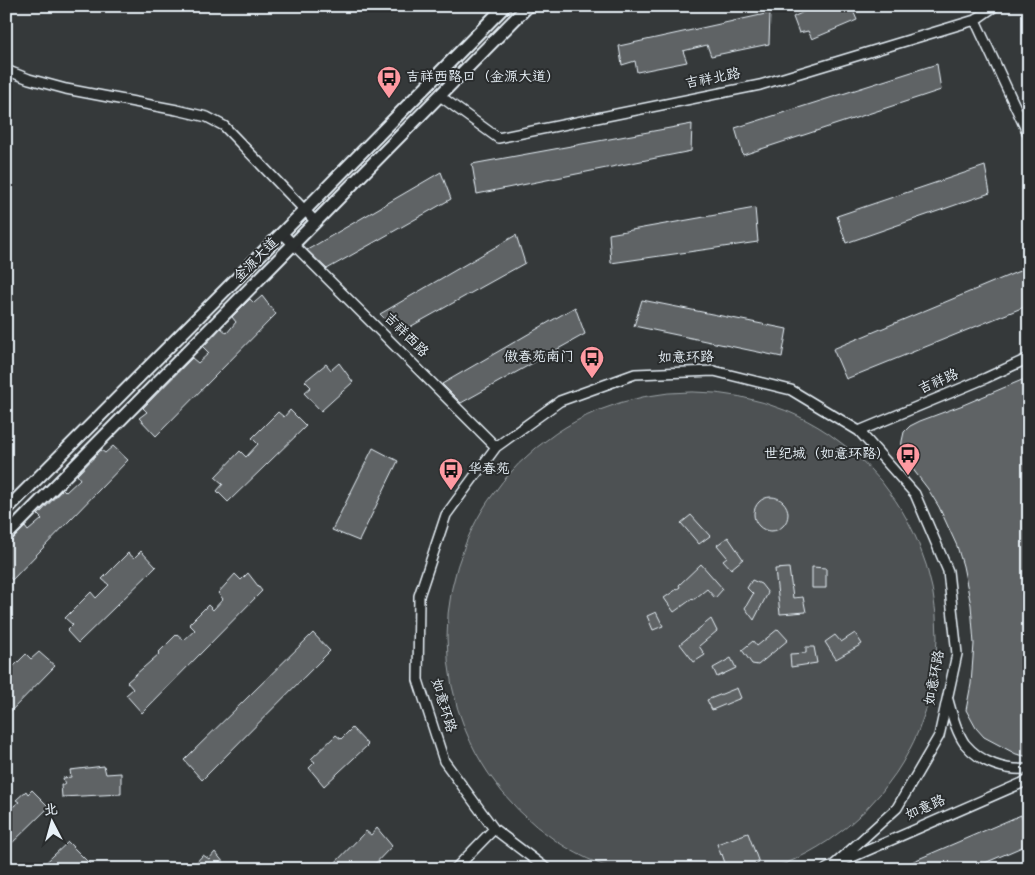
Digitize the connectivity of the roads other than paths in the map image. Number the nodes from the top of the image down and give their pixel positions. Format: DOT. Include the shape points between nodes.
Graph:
graph roads {
  1 [pos="505,6"];
  2 [pos="528,6"];
  3 [pos="995,6"];
  4 [pos="975,20"];
  5 [pos="6,70"];
  6 [pos="440,96"];
  7 [pos="1029,136"];
  8 [pos="305,210"];
  9 [pos="316,222"];
  10 [pos="282,233"];
  11 [pos="294,245"];
  12 [pos="1029,358"];
  13 [pos="859,431"];
  14 [pos="496,447"];
  15 [pos="6,510"];
  16 [pos="6,536"];
  17 [pos="947,697"];
  18 [pos="1029,769"];
  19 [pos="1029,780"];
  20 [pos="494,829"];
  21 [pos="830,867"];
  22 [pos="455,869"];
  23 [pos="547,869"];
  1 -- 8 [label="street, 金源大道"];
  2 -- 6 [label="street, 金源大道"];
  3 -- 4 [label="street, 吉祥北路"];
  4 -- 6 [label="street, 吉祥北路" via="760,85 498,138"];
  4 -- 7 [label="street"];
  5 -- 8 [label="street" via="29,80 66,89 207,117 224,126"];
  6 -- 9 [label="street, 金源大道"];
  8 -- 9 [label="street"];
  8 -- 10 [label="street, 金源大道"];
  9 -- 11 [label="street, 金源大道"];
  10 -- 11 [label="street, 吉祥西路"];
  10 -- 15 [label="street, 金源大道"];
  11 -- 14 [label="street, 吉祥西路"];
  11 -- 16 [label="street, 金源大道"];
  12 -- 13 [label="street, 吉祥路"];
  13 -- 14 [label="street, 如意环路" via="791,390 714,371 635,374 560,401"];
  13 -- 17 [label="street, 如意环路" via="914,494 948,571 957,654"];
  14 -- 20 [label="street, 如意环路" via="446,515 419,596 418,680 444,760"];
  17 -- 18 [label="street" via="954,722 965,743 976,754 995,766"];
  17 -- 21 [label="street, 如意环路" via="939,736 897,808"];
  19 -- 21 [label="street, 如意路"];
  20 -- 22 [label="street"];
  20 -- 23 [label="street, 如意环路"];
}
